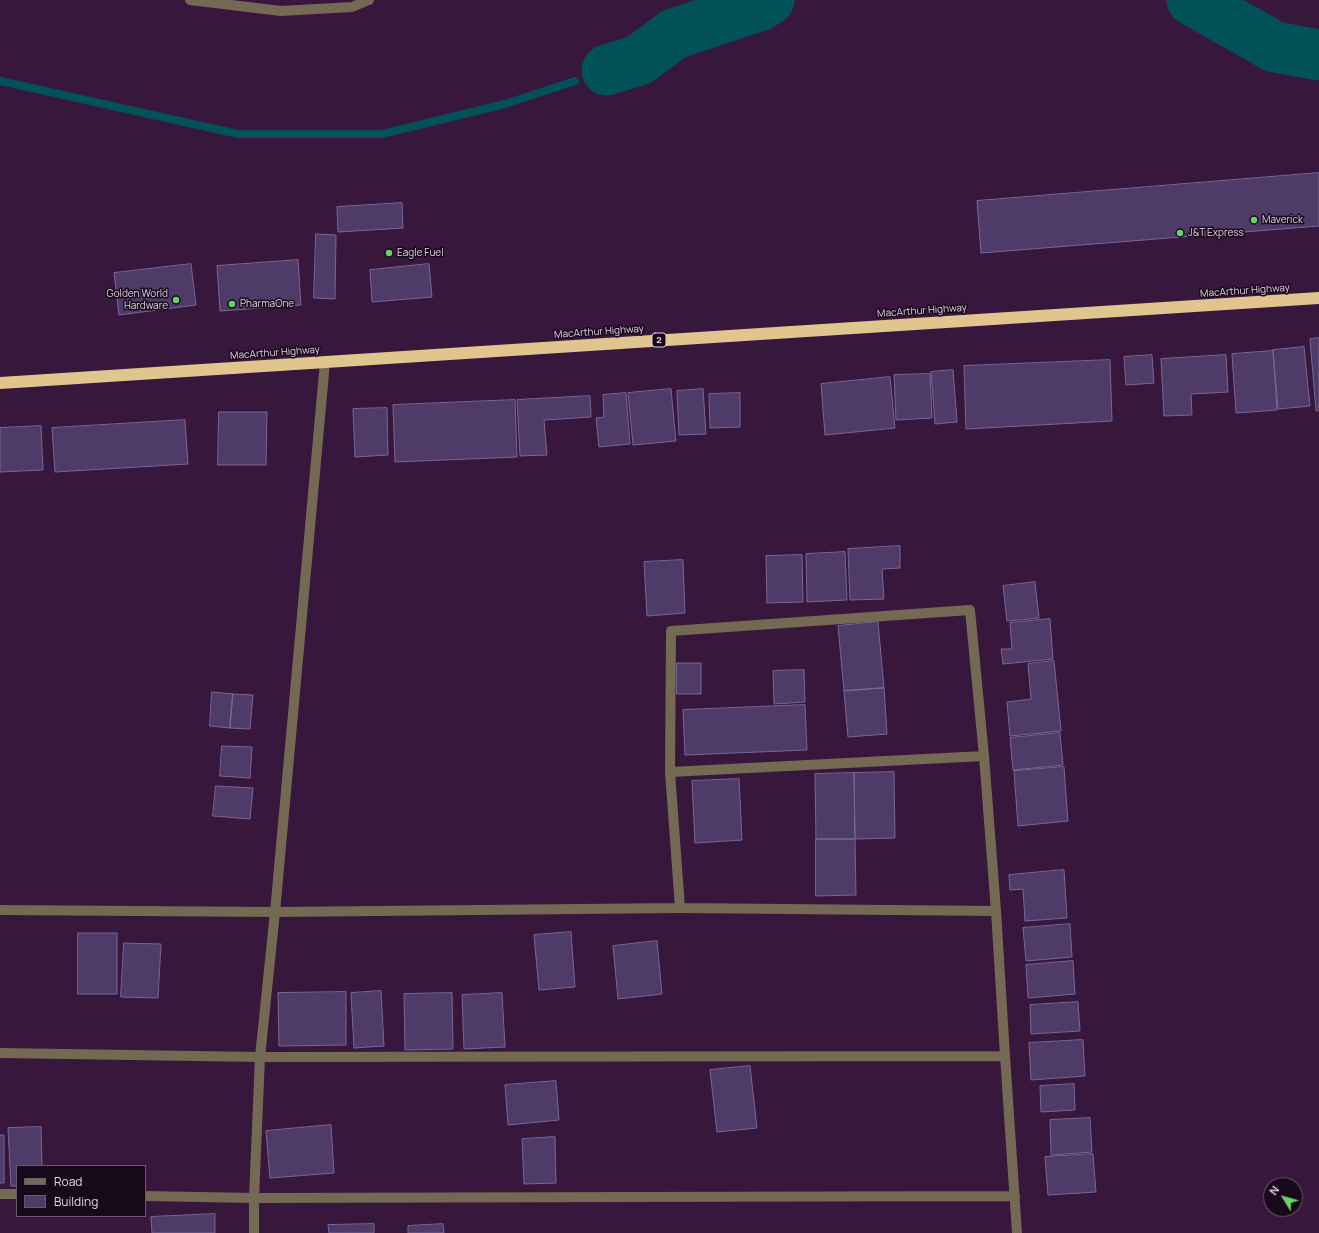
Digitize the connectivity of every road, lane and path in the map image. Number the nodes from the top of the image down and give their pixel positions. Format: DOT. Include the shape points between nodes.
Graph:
graph roads {
  1 [pos="190,0"];
  2 [pos="369,0"];
  3 [pos="352,4"];
  4 [pos="1319,298"];
  5 [pos="325,362"];
  6 [pos="0,383"];
  7 [pos="984,756"];
  8 [pos="670,772"];
  9 [pos="680,908"];
  10 [pos="0,910"];
  11 [pos="996,911"];
  12 [pos="274,912"];
  13 [pos="0,1053"];
  14 [pos="1005,1056"];
  15 [pos="260,1057"];
  16 [pos="0,1194"];
  17 [pos="16,1194"];
  18 [pos="146,1196"];
  19 [pos="1014,1196"];
  20 [pos="254,1198"];
  21 [pos="254,1233"];
  22 [pos="1017,1233"];
  1 -- 3 [label="street" via="281,11"];
  2 -- 3 [label="street"];
  4 -- 5 [label="highway, MacArthur Highway / 2"];
  5 -- 6 [label="highway, MacArthur Highway / 2"];
  5 -- 12 [label="street"];
  7 -- 8 [label="street"];
  7 -- 8 [label="street" via="970,610 671,631"];
  7 -- 11 [label="street"];
  8 -- 9 [label="street"];
  9 -- 11 [label="street"];
  9 -- 12 [label="street"];
  10 -- 12 [label="street"];
  11 -- 14 [label="street"];
  12 -- 15 [label="street"];
  13 -- 15 [label="street"];
  14 -- 15 [label="street"];
  14 -- 19 [label="street"];
  15 -- 20 [label="street"];
  16 -- 17 [label="street"];
  18 -- 20 [label="street"];
  19 -- 20 [label="street"];
  19 -- 22 [label="street"];
  20 -- 21 [label="street"];
}
